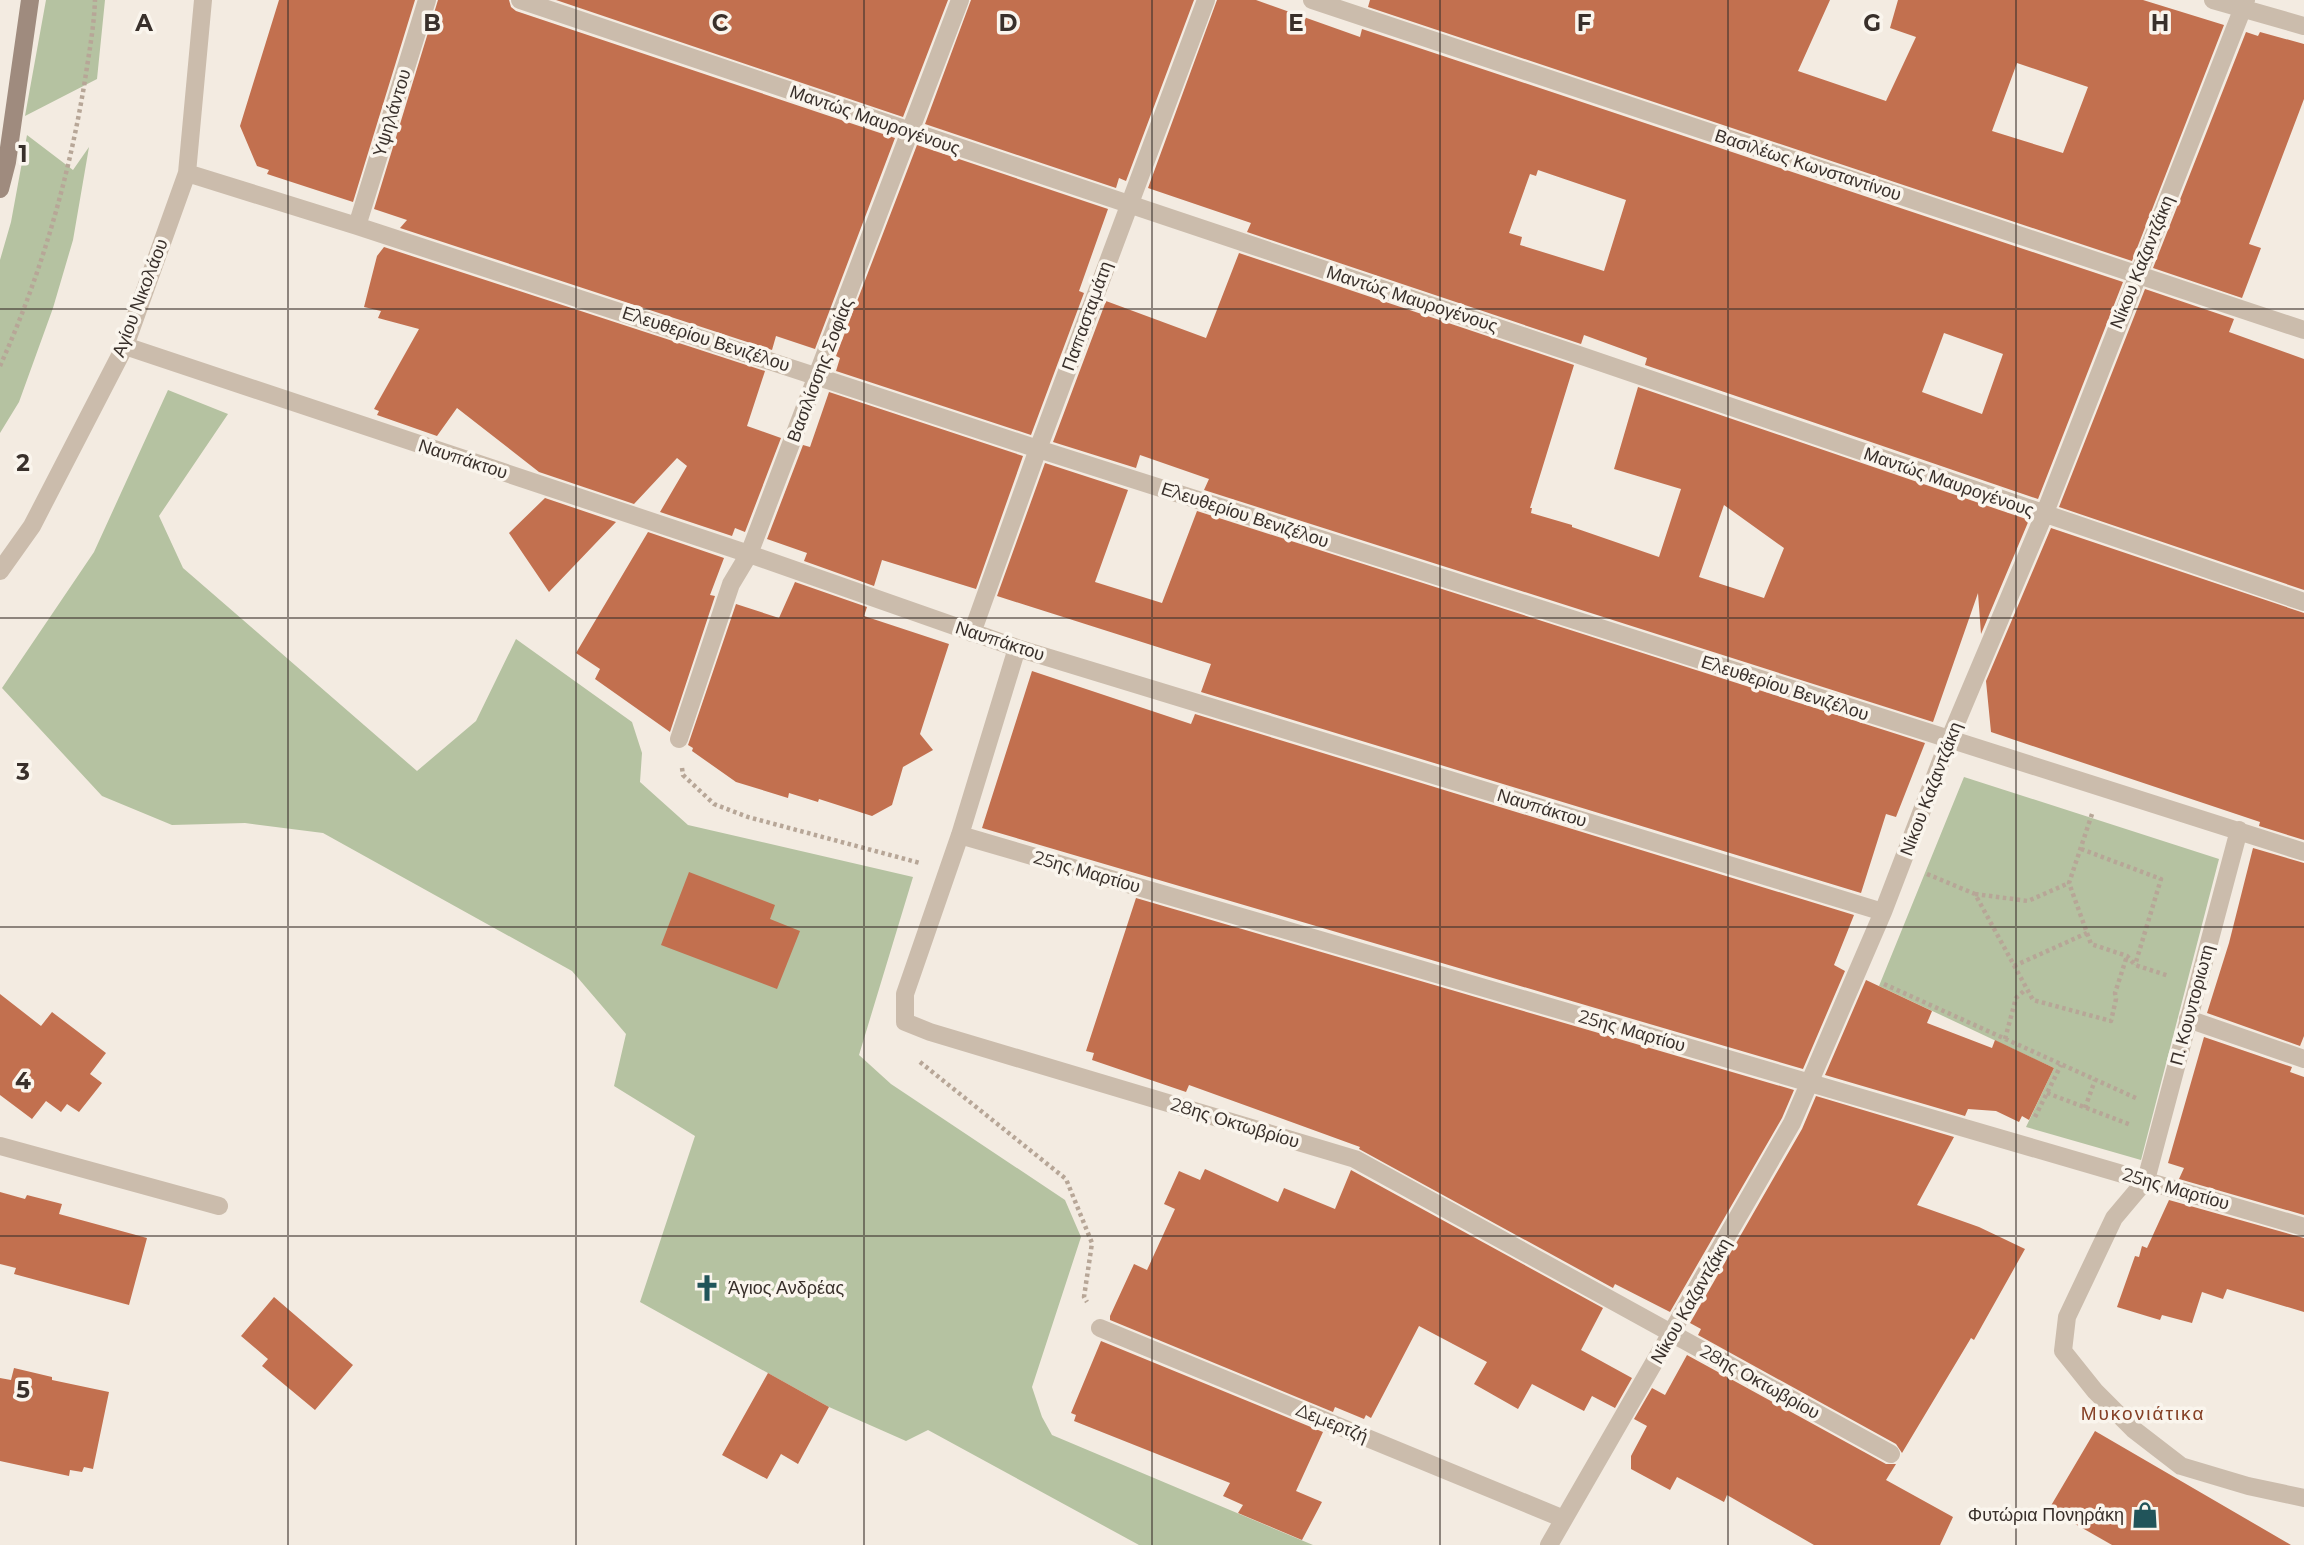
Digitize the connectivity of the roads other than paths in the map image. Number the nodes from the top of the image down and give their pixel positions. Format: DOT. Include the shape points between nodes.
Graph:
graph roads {
  1 [pos="30,0"];
  2 [pos="203,0"];
  3 [pos="427,0"];
  4 [pos="520,0"];
  5 [pos="960,0"];
  6 [pos="1206,0"];
  7 [pos="1312,0"];
  8 [pos="2213,0"];
  9 [pos="2244,4"];
  10 [pos="2304,26"];
  11 [pos="911,132"];
  12 [pos="187,173"];
  13 [pos="0,189"];
  14 [pos="1128,204"];
  15 [pos="357,226"];
  16 [pos="2137,275"];
  17 [pos="2304,331"];
  18 [pos="125,346"];
  19 [pos="818,376"];
  20 [pos="1038,449"];
  21 [pos="2043,515"];
  22 [pos="749,554"];
  23 [pos="0,571"];
  24 [pos="2304,602"];
  25 [pos="972,633"];
  26 [pos="1017,648"];
  27 [pos="679,739"];
  28 [pos="1949,740"];
  29 [pos="2239,830"];
  30 [pos="960,835"];
  31 [pos="2304,852"];
  32 [pos="1883,912"];
  33 [pos="2188,1019"];
  34 [pos="2304,1059"];
  35 [pos="1811,1083"];
  36 [pos="0,1146"];
  37 [pos="2146,1180"];
  38 [pos="219,1206"];
  39 [pos="2304,1227"];
  40 [pos="1100,1328"];
  41 [pos="1672,1334"];
  42 [pos="1891,1454"];
  43 [pos="2304,1498"];
  44 [pos="1564,1519"];
  45 [pos="1549,1545"];
  1 -- 13 [label="street"];
  2 -- 12 [label="street, Αγίου Νικολάου"];
  3 -- 15 [label="street, Υψηλάντου"];
  4 -- 11 [label="street, Μαντώς Μαυρογένους"];
  5 -- 11 [label="street, Βασιλίσσης Σοφίας"];
  6 -- 14 [label="street, Παπασταμάτη"];
  7 -- 16 [label="street, Βασιλέως Κωνσταντίνου"];
  8 -- 9 [label="street"];
  9 -- 10 [label="street"];
  9 -- 16 [label="street, Νίκου Καζαντζάκη"];
  11 -- 14 [label="street, Μαντώς Μαυρογένους"];
  11 -- 19 [label="street, Βασιλίσσης Σοφίας"];
  12 -- 15 [label="street, Ελευθερίου Βενιζέλου"];
  12 -- 18 [label="street, Αγίου Νικολάου"];
  14 -- 20 [label="street, Παπασταμάτη"];
  14 -- 21 [label="street, Μαντώς Μαυρογένους"];
  15 -- 19 [label="street, Ελευθερίου Βενιζέλου"];
  16 -- 17 [label="street, Βασιλέως Κωνσταντίνου"];
  16 -- 21 [label="street, Νίκου Καζαντζάκη"];
  18 -- 22 [label="street, Ναυπάκτου"];
  18 -- 23 [label="street, Αγίου Νικολάου" via="32,526"];
  19 -- 20 [label="street, Ελευθερίου Βενιζέλου"];
  19 -- 22 [label="street, Βασιλίσσης Σοφίας"];
  20 -- 25 [label="street, Παπασταμάτη"];
  20 -- 28 [label="street, Ελευθερίου Βενιζέλου"];
  21 -- 24 [label="street, Μαντώς Μαυρογένους"];
  21 -- 28 [label="street, Νίκου Καζαντζάκη"];
  22 -- 25 [label="street, Ναυπάκτου"];
  22 -- 27 [label="street, Βασιλίσσης Σοφίας" via="731,584"];
  25 -- 26 [label="street, Ναυπάκτου"];
  26 -- 30 [label="street"];
  26 -- 32 [label="street, Ναυπάκτου"];
  28 -- 29 [label="street, Ελευθερίου Βενιζέλου"];
  28 -- 32 [label="street, Νίκου Καζαντζάκη"];
  29 -- 31 [label="street, Ελευθερίου Βενιζέλου"];
  29 -- 33 [label="street, Π. Κουντοριωτη"];
  30 -- 35 [label="street, 25ης Μαρτίου"];
  30 -- 41 [label="street, 28ης Οκτωβρίου" via="905,994 905,1022 1355,1159"];
  32 -- 35 [label="street, Νίκου Καζαντζάκη"];
  33 -- 34 [label="street"];
  33 -- 37 [label="street, Π. Κουντοριωτη"];
  35 -- 37 [label="street, 25ης Μαρτίου"];
  35 -- 41 [label="street, Νίκου Καζαντζάκη"];
  36 -- 38 [label="street"];
  37 -- 39 [label="street, 25ης Μαρτίου"];
  37 -- 43 [label="street" via="2114,1218 2067,1317 2063,1351 2133,1429 2181,1466"];
  40 -- 44 [label="street, Δεμερτζή"];
  41 -- 42 [label="street, 28ης Οκτωβρίου"];
  41 -- 44 [label="street, Νίκου Καζαντζάκη"];
  44 -- 45 [label="street, Νίκου Καζαντζάκη"];
}
